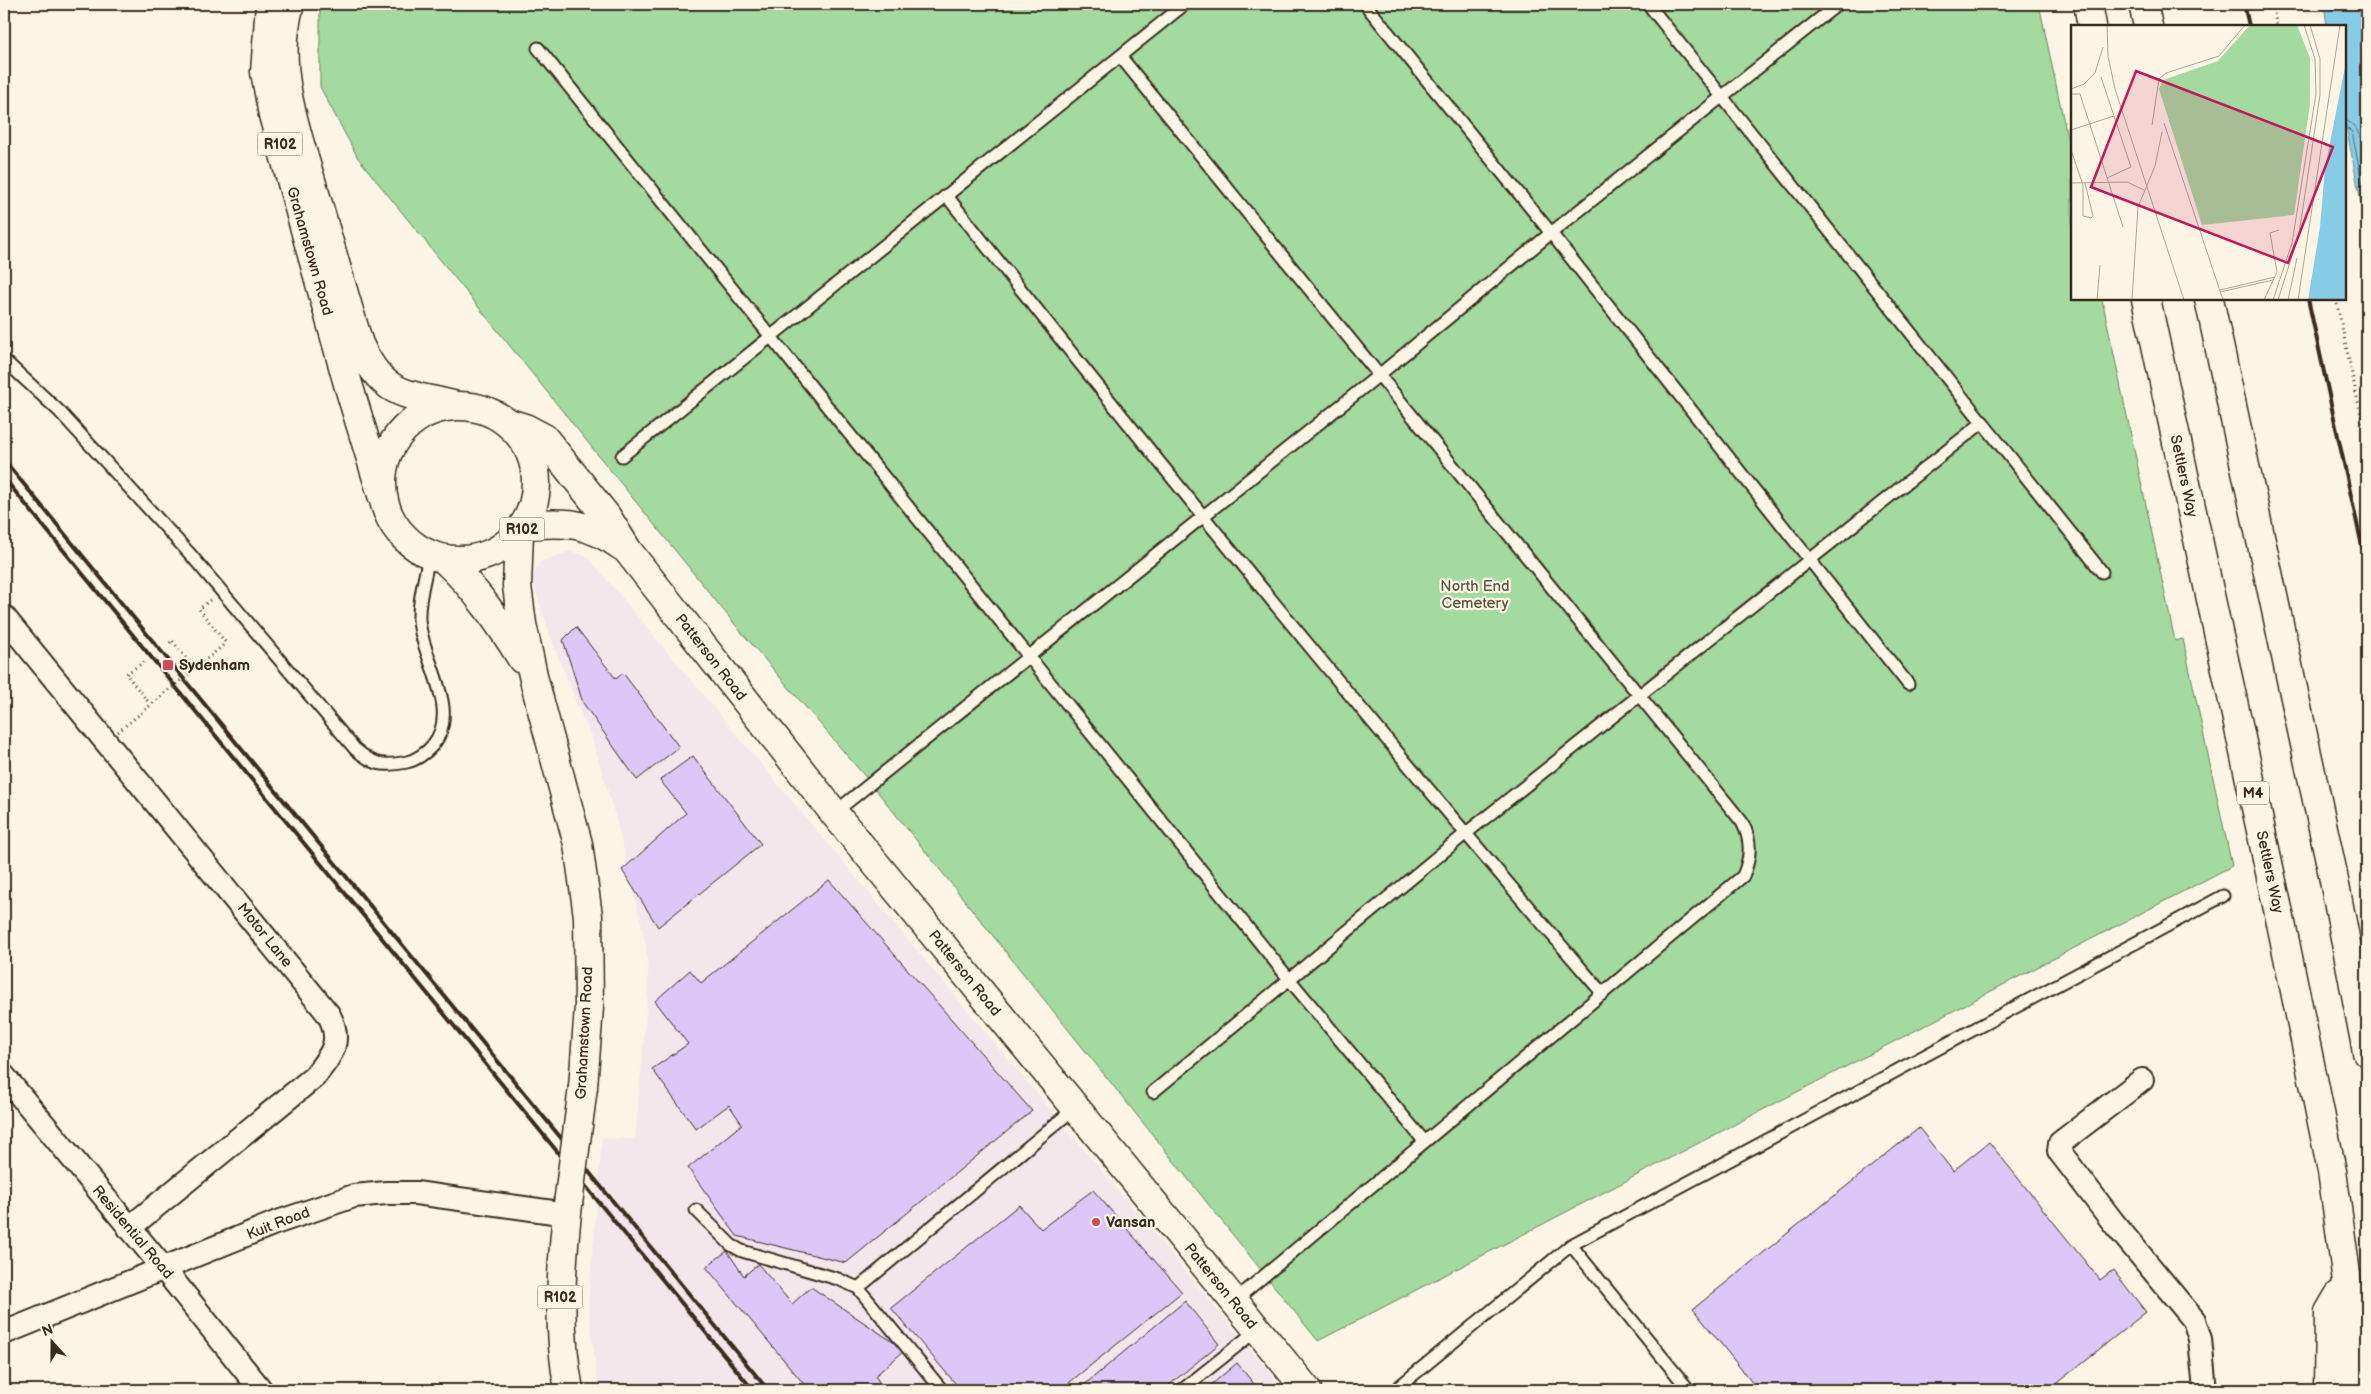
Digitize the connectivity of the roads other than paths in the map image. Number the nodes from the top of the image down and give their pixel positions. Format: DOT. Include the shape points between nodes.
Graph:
graph roads {
  1 [pos="270,4"];
  2 [pos="290,4"];
  3 [pos="1184,4"];
  4 [pos="1365,4"];
  5 [pos="1648,4"];
  6 [pos="1838,4"];
  7 [pos="2088,4"];
  8 [pos="2143,4"];
  9 [pos="2092,25"];
  10 [pos="2148,25"];
  11 [pos="538,48"];
  12 [pos="1120,56"];
  13 [pos="1721,96"];
  14 [pos="946,196"];
  15 [pos="1550,233"];
  16 [pos="2146,300"];
  17 [pos="2209,300"];
  18 [pos="772,336"];
  19 [pos="4,360"];
  20 [pos="1379,375"];
  21 [pos="455,405"];
  22 [pos="1983,422"];
  23 [pos="509,423"];
  24 [pos="622,456"];
  25 [pos="382,495"];
  26 [pos="1203,517"];
  27 [pos="522,529"];
  28 [pos="628,551"];
  29 [pos="436,557"];
  30 [pos="1811,560"];
  31 [pos="2102,572"];
  32 [pos="4,617"];
  33 [pos="1030,656"];
  34 [pos="534,680"];
  35 [pos="1908,684"];
  36 [pos="1639,695"];
  37 [pos="834,813"];
  38 [pos="1465,834"];
  39 [pos="2331,865"];
  40 [pos="2223,896"];
  41 [pos="1289,980"];
  42 [pos="1602,994"];
  43 [pos="2367,1004"];
  44 [pos="2367,1052"];
  45 [pos="4,1076"];
  46 [pos="2142,1080"];
  47 [pos="1153,1092"];
  48 [pos="1075,1108"];
  49 [pos="1424,1140"];
  50 [pos="568,1209"];
  51 [pos="696,1210"];
  52 [pos="129,1228"];
  53 [pos="1571,1245"];
  54 [pos="164,1269"];
  55 [pos="858,1288"];
  56 [pos="2348,1290"];
  57 [pos="1234,1301"];
  58 [pos="1257,1330"];
  59 [pos="4,1333"];
  60 [pos="261,1390"];
  61 [pos="568,1390"];
  62 [pos="942,1390"];
  63 [pos="1182,1390"];
  64 [pos="1306,1390"];
  65 [pos="1395,1390"];
  66 [pos="1689,1390"];
  67 [pos="2205,1390"];
  68 [pos="2328,1390"];
  69 [pos="2357,1390"];
  1 -- 25 [label="main road, Grahamstown Road / R102" via="264,72 273,115"];
  2 -- 21 [label="main road, Grahamstown Road / R102" via="284,60 294,121 359,344 368,363 392,389"];
  3 -- 12 [label="lane"];
  4 -- 15 [label="lane"];
  5 -- 13 [label="lane"];
  6 -- 13 [label="lane"];
  7 -- 9 [label="main road"];
  8 -- 10 [label="main road"];
  11 -- 18 [label="lane"];
  12 -- 14 [label="lane"];
  12 -- 20 [label="lane"];
  13 -- 15 [label="lane"];
  13 -- 22 [label="lane"];
  14 -- 18 [label="lane"];
  14 -- 26 [label="lane"];
  15 -- 20 [label="lane"];
  15 -- 30 [label="lane"];
  16 -- 56 [label="main road, Settlers Way / M4" via="2332,1171"];
  17 -- 39 [label="main road"];
  18 -- 24 [label="lane"];
  18 -- 33 [label="lane"];
  19 -- 29 [label="lane" via="90,443 190,554 355,749 371,763 389,766 410,761 428,751 443,728 440,691 423,644 419,620 420,604"];
  20 -- 26 [label="lane"];
  20 -- 36 [label="lane"];
  21 -- 23 [label="main road, Grahamstown Road / R102" via="484,409"];
  21 -- 25 [label="main road, Grahamstown Road / R102" via="422,414 396,437 382,468"];
  22 -- 30 [label="lane"];
  22 -- 31 [label="lane"];
  23 -- 27 [label="main road, Grahamstown Road / R102" via="524,440 537,482 534,504"];
  23 -- 28 [label="main road, Patterson Road" via="544,438 606,517"];
  25 -- 29 [label="main road, Grahamstown Road / R102" via="390,520 406,541"];
  26 -- 33 [label="lane"];
  26 -- 38 [label="lane"];
  27 -- 28 [label="main road, Patterson Road" via="569,522 605,534"];
  27 -- 29 [label="main road, Grahamstown Road / R102" via="498,550 472,560"];
  27 -- 34 [label="main road, Grahamstown Road / R102" via="517,586"];
  28 -- 37 [label="main road, Patterson Road"];
  29 -- 34 [label="main road, Grahamstown Road / R102" via="470,583 488,605"];
  30 -- 35 [label="lane"];
  30 -- 36 [label="lane"];
  32 -- 52 [label="street, Motor Lane" via="329,1015 337,1036 330,1056 314,1077"];
  33 -- 37 [label="lane"];
  33 -- 41 [label="lane"];
  34 -- 50 [label="main road, Grahamstown Road / R102, bridge" via="578,844 588,916 589,1008"];
  36 -- 38 [label="lane"];
  36 -- 42 [label="lane" via="1742,822 1750,842 1750,854 1743,876"];
  37 -- 48 [label="main road, Patterson Road"];
  38 -- 41 [label="lane"];
  38 -- 42 [label="lane"];
  39 -- 43 [label="main road"];
  39 -- 44 [label="main road"];
  40 -- 53 [label="lane"];
  41 -- 47 [label="lane"];
  41 -- 49 [label="lane"];
  42 -- 49 [label="lane"];
  45 -- 52 [label="street, Residential Road"];
  46 -- 67 [label="street" via="2060,1143 2059,1152 2112,1222 2194,1320 2200,1339"];
  48 -- 55 [label="lane"];
  48 -- 57 [label="main road, Patterson Road"];
  49 -- 57 [label="lane"];
  50 -- 54 [label="street, Kuit Road" via="416,1193 354,1196 275,1223"];
  50 -- 61 [label="main road, Grahamstown Road / R102" via="560,1296"];
  51 -- 55 [label="lane" via="731,1245 742,1251"];
  52 -- 54 [label="street, Residential Road"];
  53 -- 65 [label="lane"];
  53 -- 66 [label="lane"];
  54 -- 59 [label="street, Kuit Road"];
  54 -- 60 [label="street, Residential Road"];
  55 -- 62 [label="lane"];
  56 -- 68 [label="main road" via="2339,1295 2329,1312"];
  56 -- 69 [label="main road, Settlers Way / M4"];
  57 -- 58 [label="main road, Patterson Road"];
  58 -- 63 [label="lane"];
  58 -- 64 [label="main road, Patterson Road"];
}
